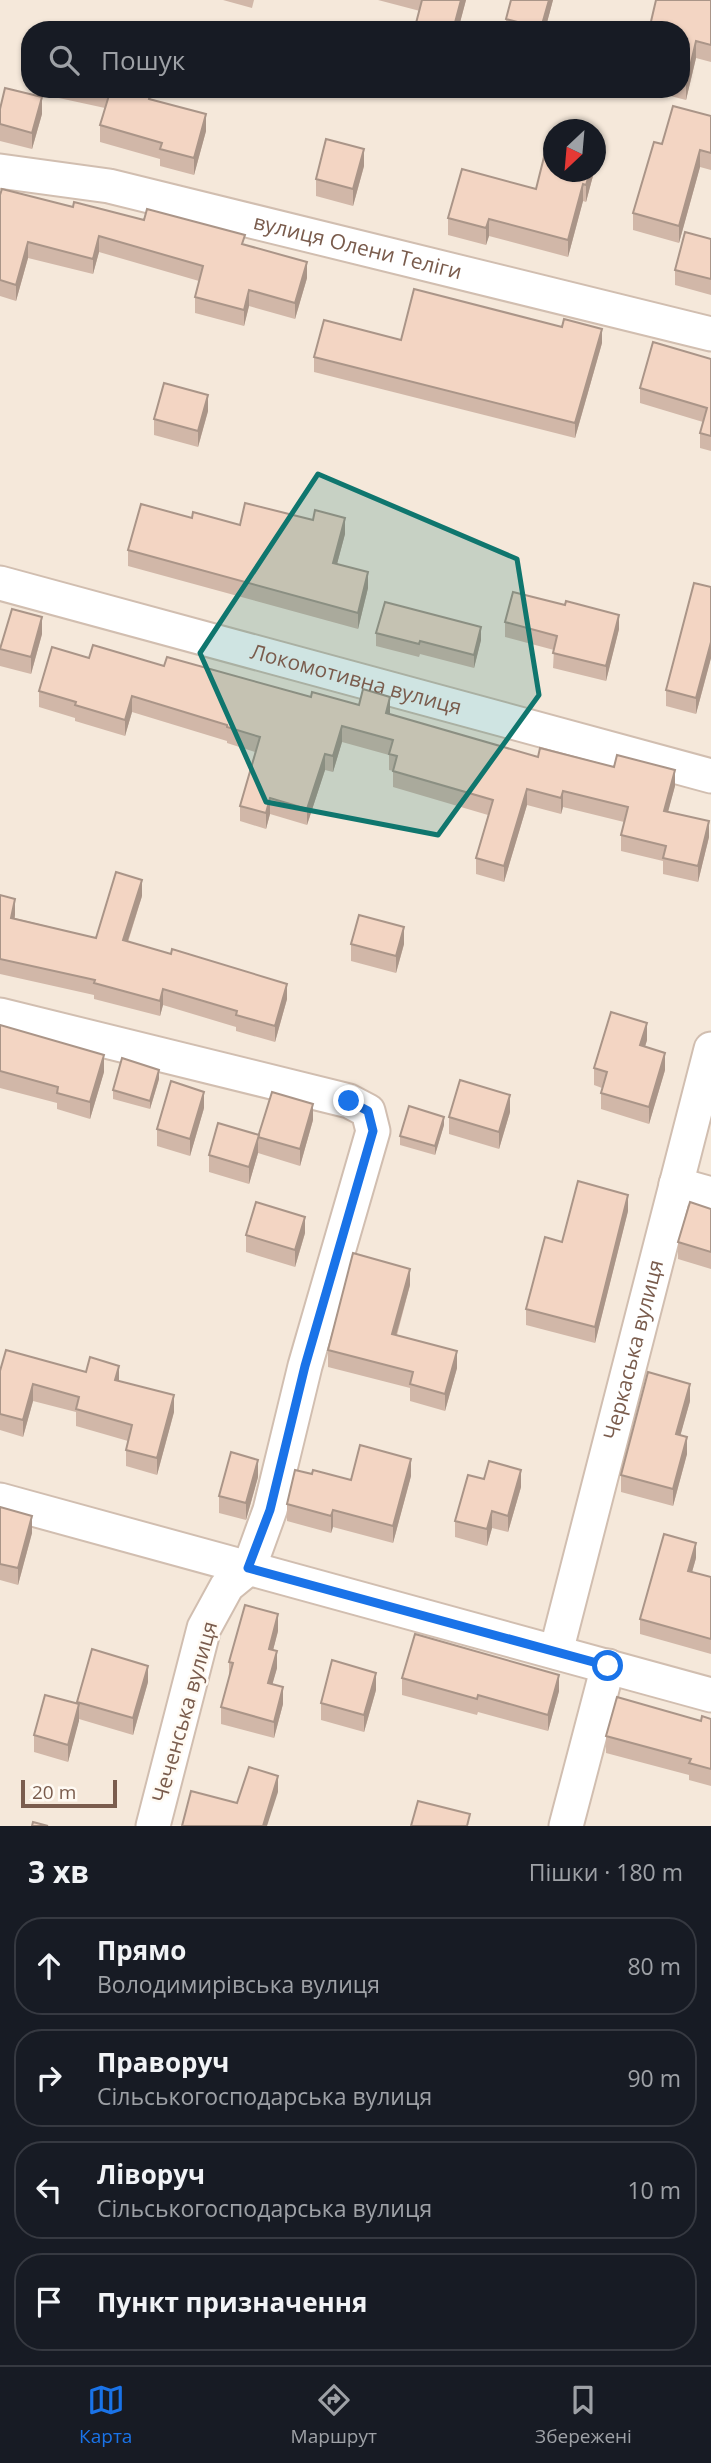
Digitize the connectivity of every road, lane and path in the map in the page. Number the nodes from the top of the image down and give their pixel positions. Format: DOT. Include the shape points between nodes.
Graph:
graph roads {
  1 [pos="0,171"];
  2 [pos="711,334"];
  3 [pos="0,583"];
  4 [pos="711,776"];
  5 [pos="0,1015"];
  6 [pos="711,1049"];
  7 [pos="676,1184"];
  8 [pos="711,1194"];
  9 [pos="0,1500"];
  10 [pos="248,1568"];
  11 [pos="556,1652"];
  12 [pos="608,1666"];
  13 [pos="711,1695"];
  14 [pos="153,1826"];
  15 [pos="566,1826"];
  1 -- 2 [label="street, вулиця Олени Теліги" via="109,186"];
  3 -- 4 [label="street, Локомотивна вулиця"];
  5 -- 10 [label="street" via="349,1101 368,1111 373,1131 305,1366 270,1510"];
  6 -- 7 [label="street, Черкаська вулиця"];
  7 -- 8 [label="street"];
  7 -- 11 [label="street, Черкаська вулиця"];
  9 -- 10 [label="street"];
  10 -- 11 [label="street"];
  10 -- 14 [label="street, Чеченська вулиця" via="227,1587 204,1628"];
  11 -- 12 [label="street"];
  12 -- 13 [label="street"];
  12 -- 15 [label="street"];
}
